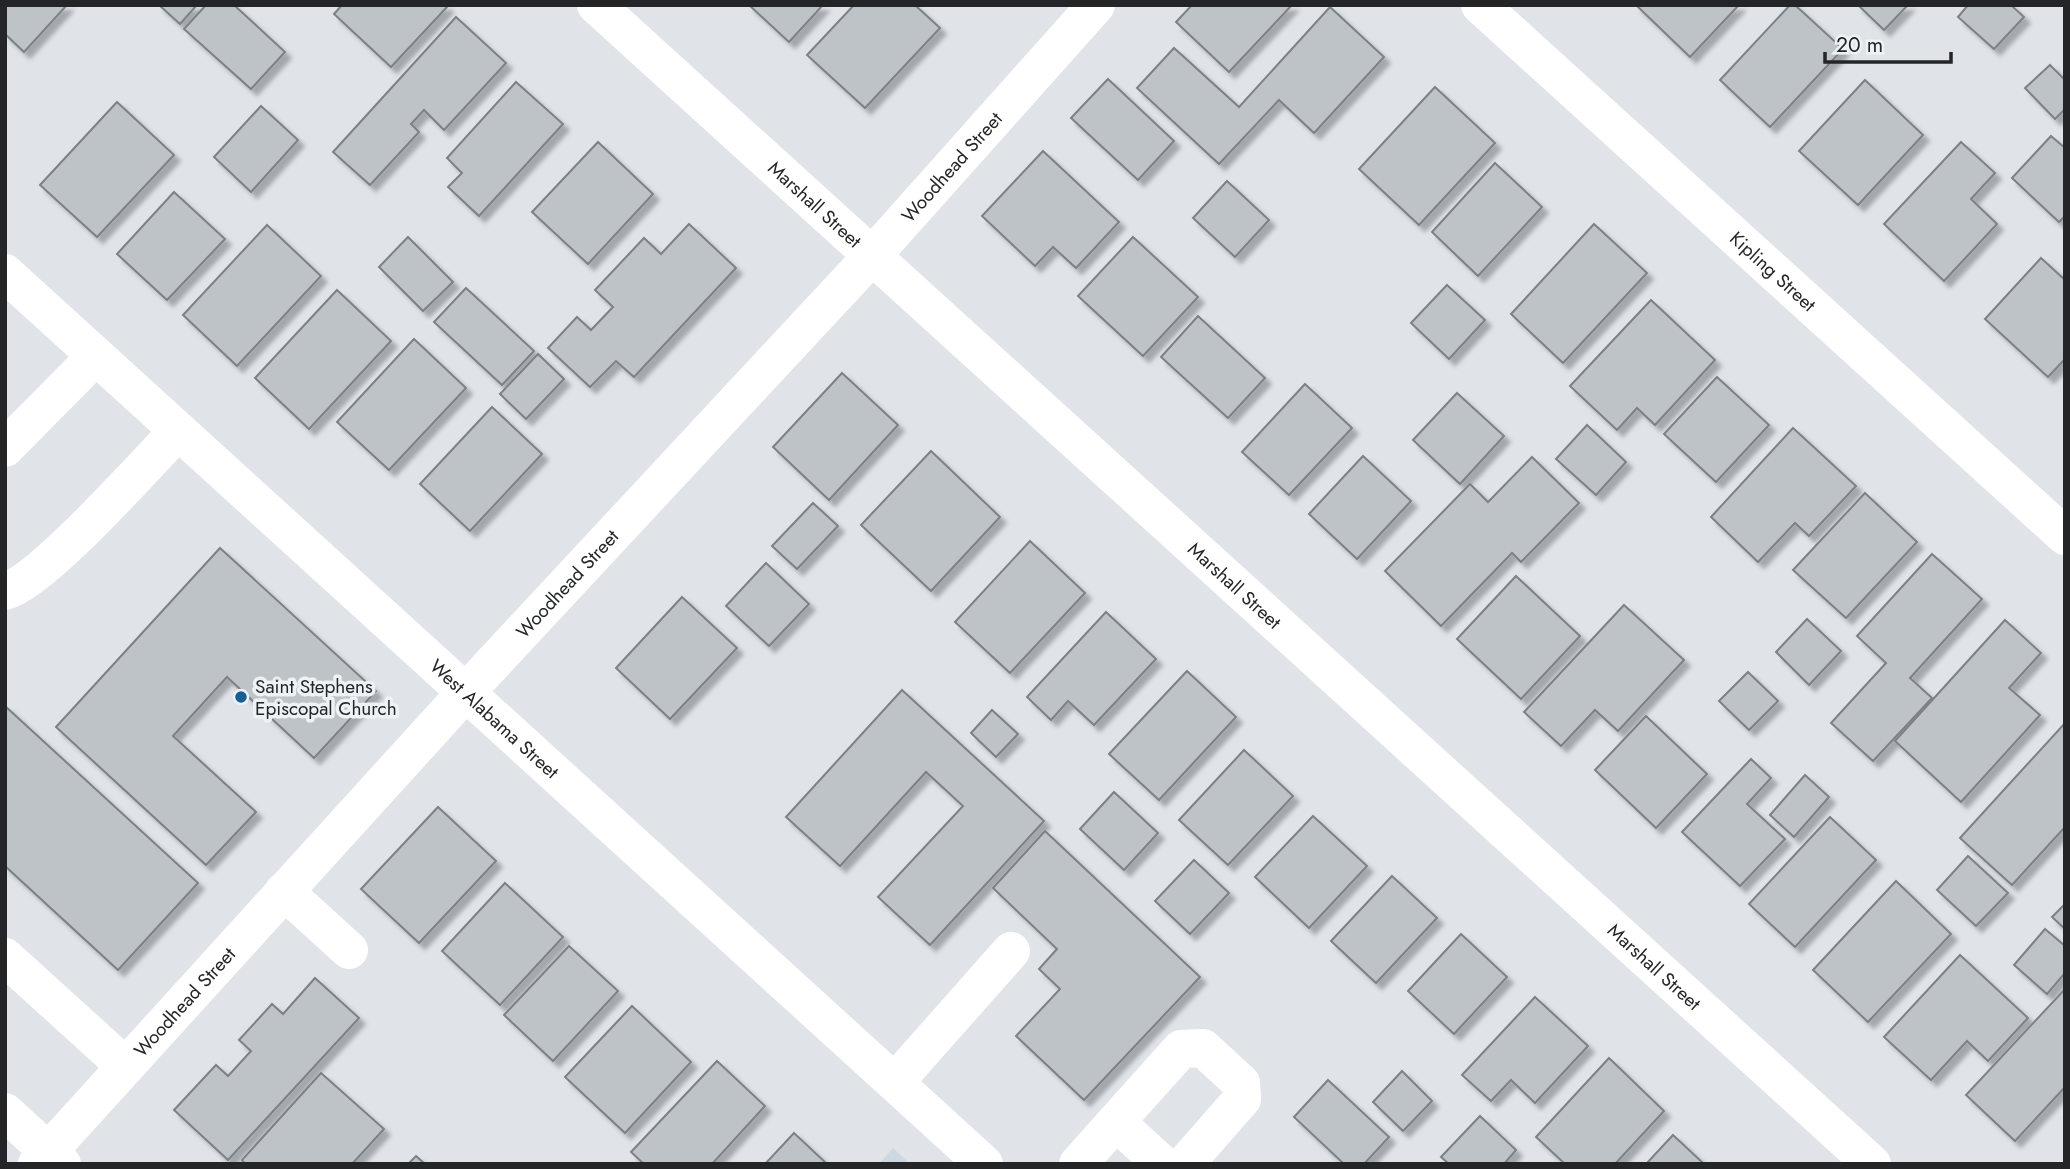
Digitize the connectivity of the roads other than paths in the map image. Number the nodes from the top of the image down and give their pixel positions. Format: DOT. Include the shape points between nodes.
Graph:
graph roads {
  1 [pos="596,5"];
  2 [pos="1096,5"];
  3 [pos="1480,5"];
  4 [pos="872,256"];
  5 [pos="5,273"];
  6 [pos="96,356"];
  7 [pos="178,431"];
  8 [pos="5,448"];
  9 [pos="2065,536"];
  10 [pos="5,591"];
  11 [pos="466,692"];
  12 [pos="284,891"];
  13 [pos="349,950"];
  14 [pos="1011,951"];
  15 [pos="5,957"];
  16 [pos="125,1066"];
  17 [pos="895,1082"];
  18 [pos="5,1112"];
  19 [pos="1116,1122"];
  20 [pos="49,1160"];
  21 [pos="980,1162"];
  22 [pos="1078,1164"];
  23 [pos="1162,1164"];
  24 [pos="1185,1164"];
  25 [pos="1872,1164"];
  1 -- 4 [label="street, Marshall Street"];
  2 -- 4 [label="street, Woodhead Street"];
  3 -- 9 [label="street, Kipling Street"];
  4 -- 11 [label="street, Woodhead Street"];
  4 -- 25 [label="street, Marshall Street"];
  5 -- 6 [label="street, West Alabama Street"];
  6 -- 7 [label="street, West Alabama Street"];
  6 -- 8 [label="street"];
  7 -- 10 [label="street" via="75,536 18,588"];
  7 -- 11 [label="street, West Alabama Street"];
  11 -- 12 [label="street, Woodhead Street"];
  11 -- 17 [label="street, West Alabama Street"];
  12 -- 13 [label="street"];
  12 -- 16 [label="street, Woodhead Street"];
  14 -- 17 [label="street"];
  15 -- 16 [label="street"];
  16 -- 20 [label="street, Woodhead Street"];
  17 -- 21 [label="street, West Alabama Street"];
  18 -- 20 [label="street"];
  19 -- 22 [label="street"];
  19 -- 23 [label="street"];
  19 -- 24 [label="street" via="1181,1049 1203,1048 1241,1083 1242,1098"];
}
